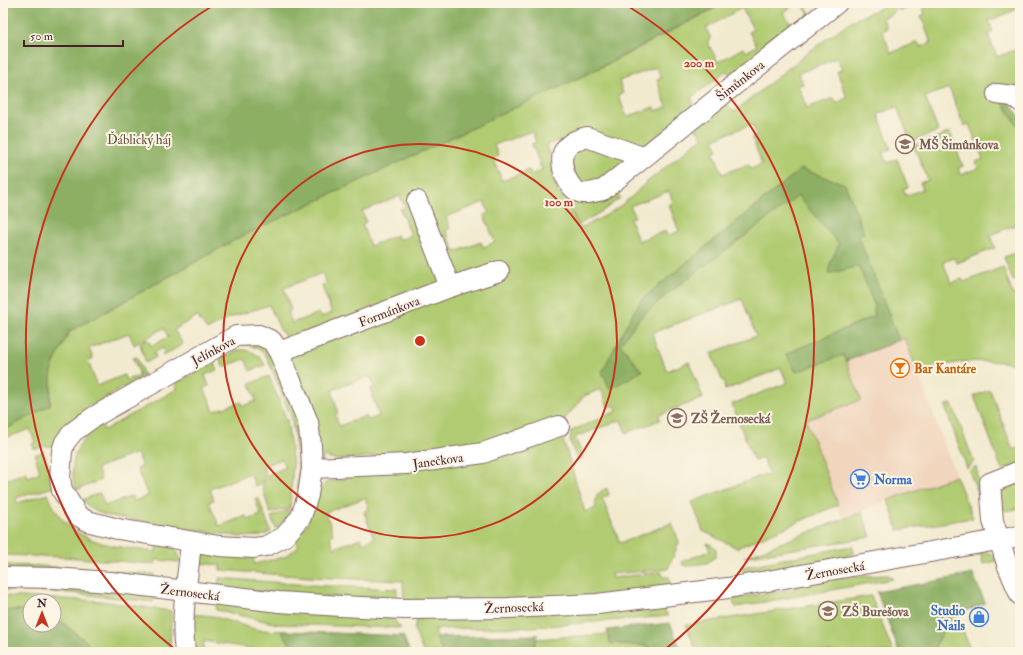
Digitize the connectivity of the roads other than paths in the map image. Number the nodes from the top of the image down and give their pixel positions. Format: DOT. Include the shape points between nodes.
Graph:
graph roads {
  1 [pos="837,3"];
  2 [pos="997,94"];
  3 [pos="1020,101"];
  4 [pos="642,157"];
  5 [pos="417,202"];
  6 [pos="499,271"];
  7 [pos="450,288"];
  8 [pos="279,352"];
  9 [pos="559,426"];
  10 [pos="312,468"];
  11 [pos="1020,471"];
  12 [pos="1020,536"];
  13 [pos="999,540"];
  14 [pos="191,542"];
  15 [pos="3,576"];
  16 [pos="187,592"];
  17 [pos="1020,595"];
  18 [pos="185,652"];
  1 -- 4 [label="street, Šimůnkova"];
  2 -- 3 [label="street" via="1013,96"];
  5 -- 7 [label="street"];
  6 -- 7 [label="street, Formánkova"];
  7 -- 8 [label="street, Formánkova"];
  8 -- 10 [label="street, Jelínkova" via="308,422"];
  8 -- 14 [label="street, Jelínkova" via="272,340 259,335 236,336 92,418 73,432 65,442 60,461 60,478 62,490 77,515 87,521 118,529"];
  9 -- 10 [label="street, Janečkova" via="483,454 406,464"];
  10 -- 14 [label="street, Jelínkova" via="308,495 301,517 284,538 254,548"];
  11 -- 13 [label="street" via="990,483 992,518"];
  12 -- 13 [label="street, Žernosecká"];
  13 -- 16 [label="street, Žernosecká" via="716,590 597,604 508,608 404,608 279,602"];
  13 -- 17 [label="street"];
  14 -- 16 [label="street"];
  15 -- 16 [label="street, Žernosecká" via="54,578"];
  16 -- 18 [label="street" via="183,638"];
}
